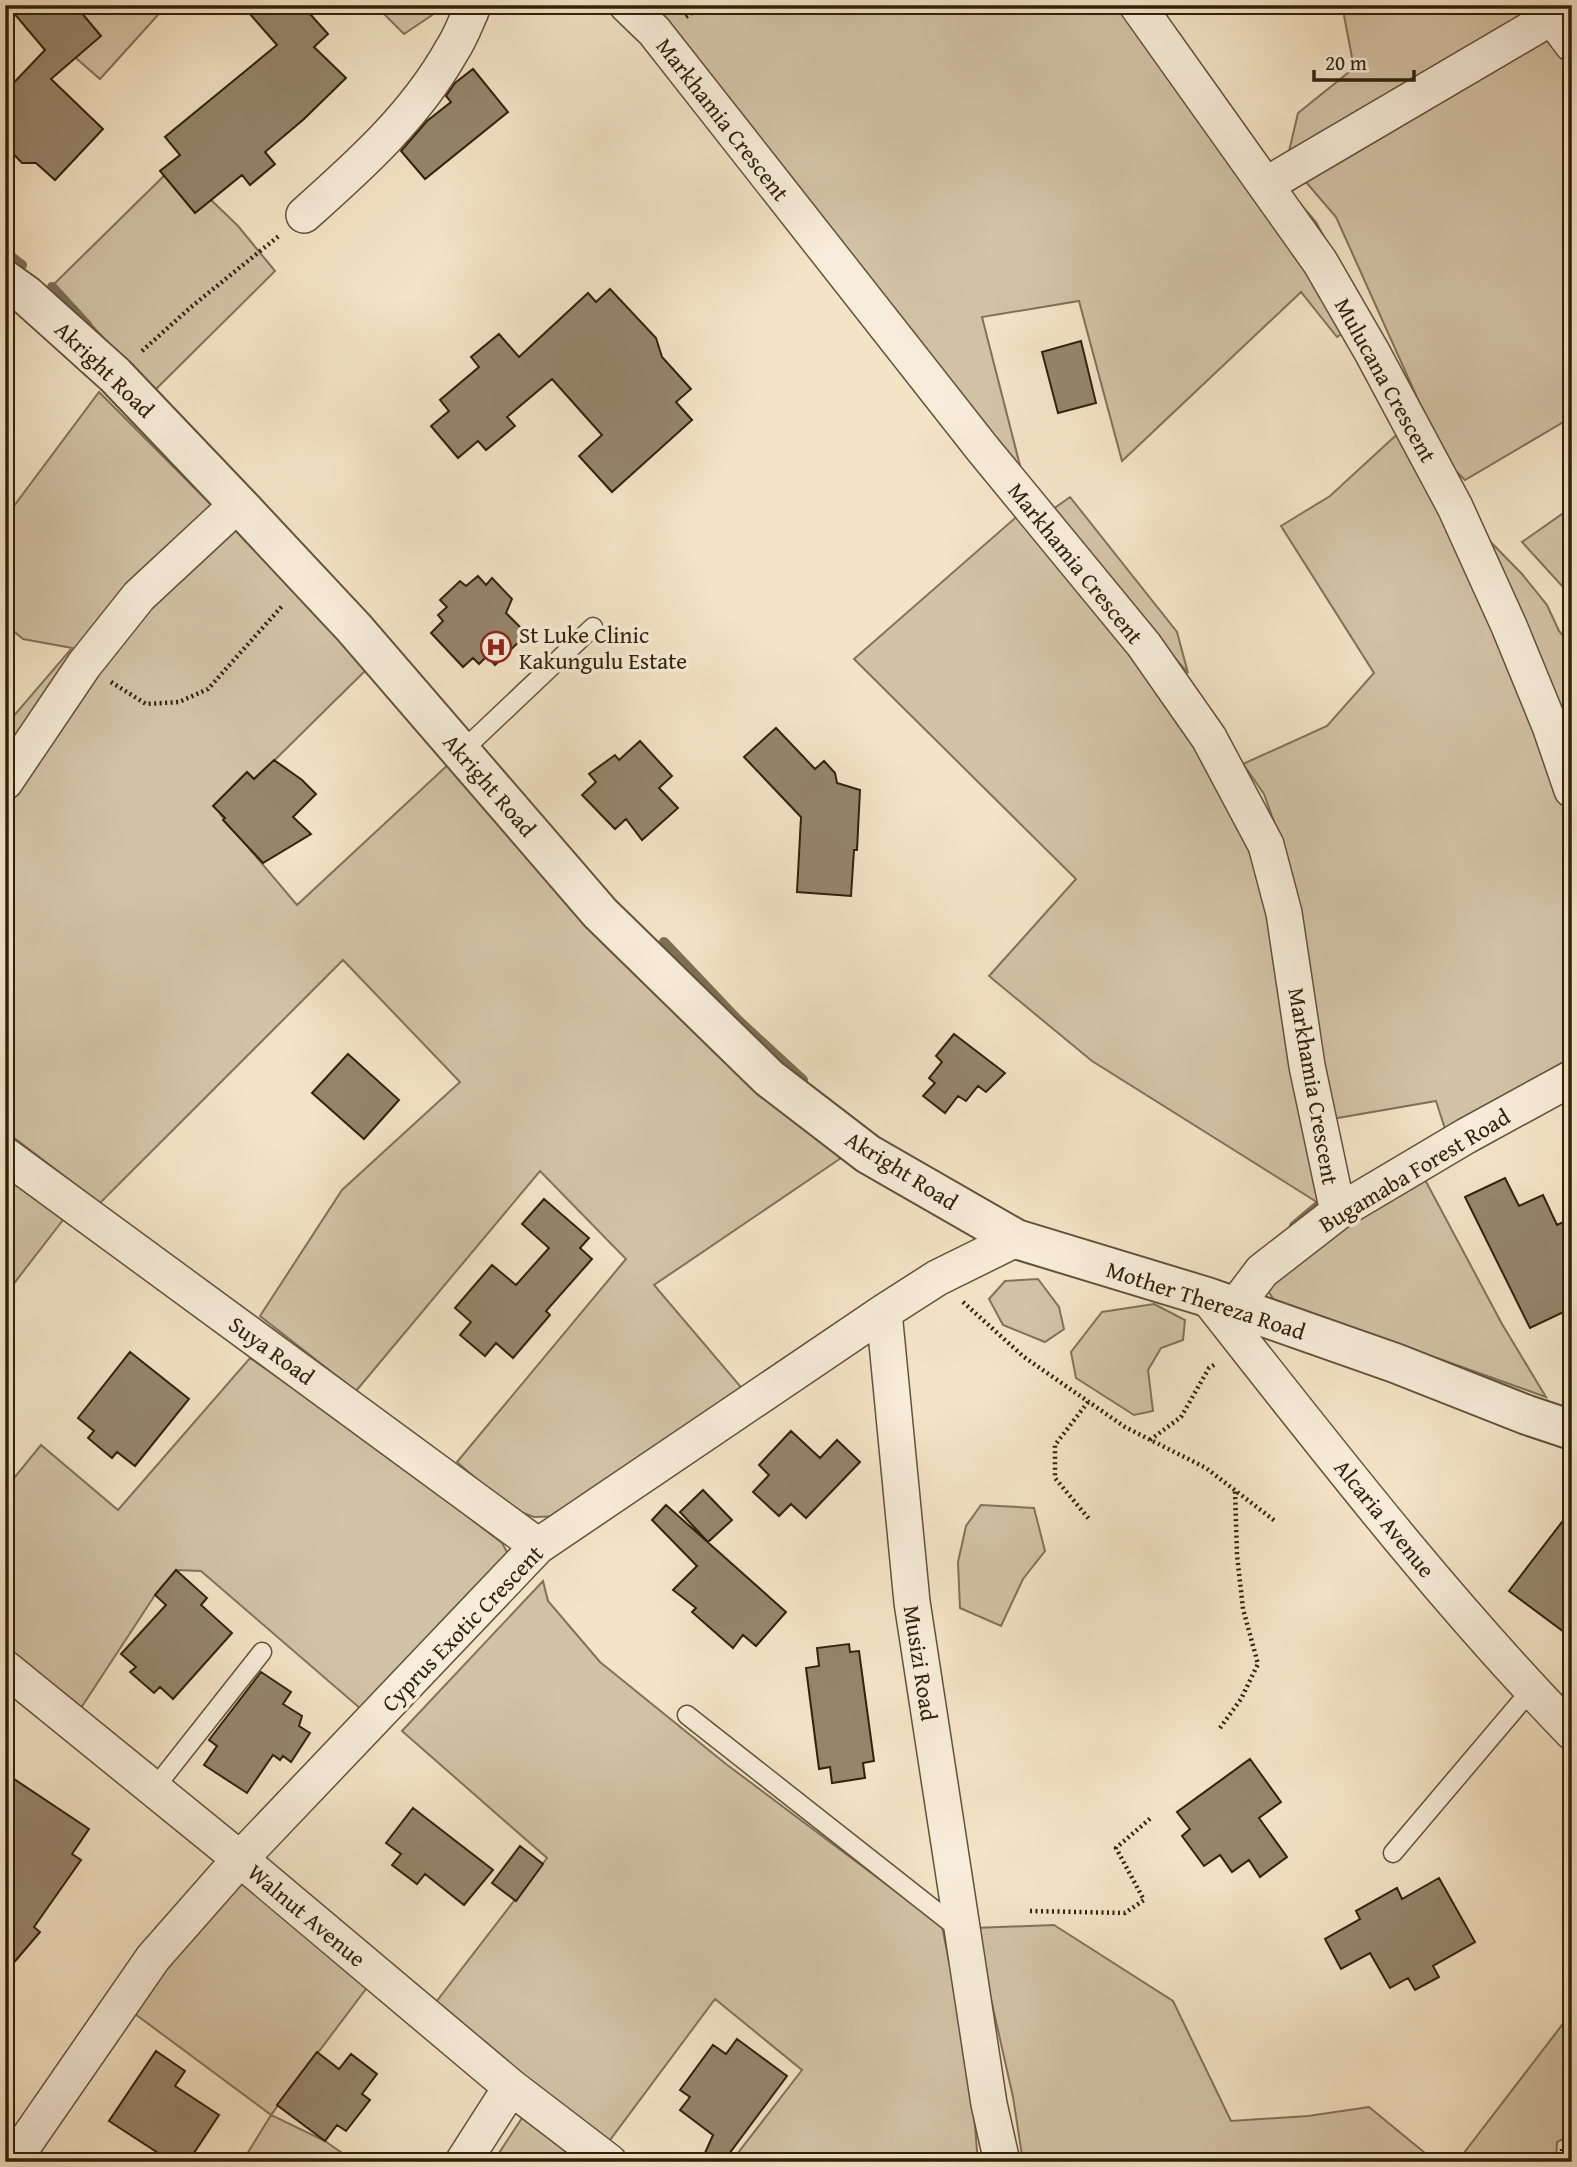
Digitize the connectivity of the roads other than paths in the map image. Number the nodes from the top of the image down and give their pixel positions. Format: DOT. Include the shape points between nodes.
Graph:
graph roads {
  1 [pos="627,5"];
  2 [pos="1137,5"];
  3 [pos="471,11"];
  4 [pos="1547,11"];
  5 [pos="1572,44"];
  6 [pos="1266,185"];
  7 [pos="304,215"];
  8 [pos="5,280"];
  9 [pos="238,504"];
  10 [pos="593,627"];
  11 [pos="1561,720"];
  12 [pos="460,753"];
  13 [pos="5,782"];
  14 [pos="1572,790"];
  15 [pos="1572,1078"];
  16 [pos="5,1155"];
  17 [pos="1338,1212"];
  18 [pos="1016,1239"];
  19 [pos="884,1312"];
  20 [pos="1228,1316"];
  21 [pos="1572,1430"];
  22 [pos="538,1546"];
  23 [pos="262,1652"];
  24 [pos="5,1668"];
  25 [pos="1531,1690"];
  26 [pos="687,1715"];
  27 [pos="1572,1732"];
  28 [pos="153,1790"];
  29 [pos="1393,1853"];
  30 [pos="240,1858"];
  31 [pos="962,1932"];
  32 [pos="511,2087"];
  33 [pos="8,2162"];
  34 [pos="463,2162"];
  35 [pos="609,2162"];
  36 [pos="1002,2162"];
  1 -- 17 [label="street, Markhamia Crescent" via="654,32 966,428 1144,645 1209,738 1266,845 1284,913 1307,1066"];
  2 -- 6 [label="street, Mulucana Crescent"];
  3 -- 7 [label="street" via="452,51 404,119"];
  4 -- 5 [label="street"];
  4 -- 6 [label="street"];
  6 -- 11 [label="street, Mulucana Crescent" via="1320,262 1372,352"];
  8 -- 9 [label="street, Akright Road" via="115,375"];
  9 -- 12 [label="street, Akright Road" via="363,638"];
  9 -- 13 [label="street" via="139,596 84,665"];
  10 -- 12 [label="lane"];
  11 -- 14 [label="street, Mulucana Crescent"];
  12 -- 18 [label="street, Akright Road" via="600,913 769,1078 867,1153"];
  15 -- 17 [label="street, Bugamaba Forest Road"];
  16 -- 22 [label="street, Suya Road"];
  17 -- 20 [label="street, Bugamaba Forest Road" via="1262,1272"];
  18 -- 19 [label="street" via="937,1278"];
  18 -- 20 [label="street, Mother Thereza Road"];
  19 -- 22 [label="street, Cyprus Exotic Crescent"];
  19 -- 31 [label="street, Musizi Road" via="912,1602"];
  20 -- 21 [label="street, Mother Thereza Road" via="1395,1363"];
  20 -- 25 [label="street, Alcaria Avenue" via="1418,1560"];
  22 -- 30 [label="street, Cyprus Exotic Crescent"];
  23 -- 28 [label="lane"];
  24 -- 28 [label="street, Walnut Avenue"];
  25 -- 27 [label="street, Alcaria Avenue"];
  25 -- 29 [label="lane"];
  26 -- 31 [label="lane"];
  28 -- 30 [label="street, Walnut Avenue"];
  30 -- 32 [label="street, Walnut Avenue"];
  30 -- 33 [label="street, Cyprus Exotic Crescent" via="153,1958"];
  31 -- 36 [label="street, Musizi Road"];
  32 -- 34 [label="street"];
  32 -- 35 [label="street, Walnut Avenue"];
}
